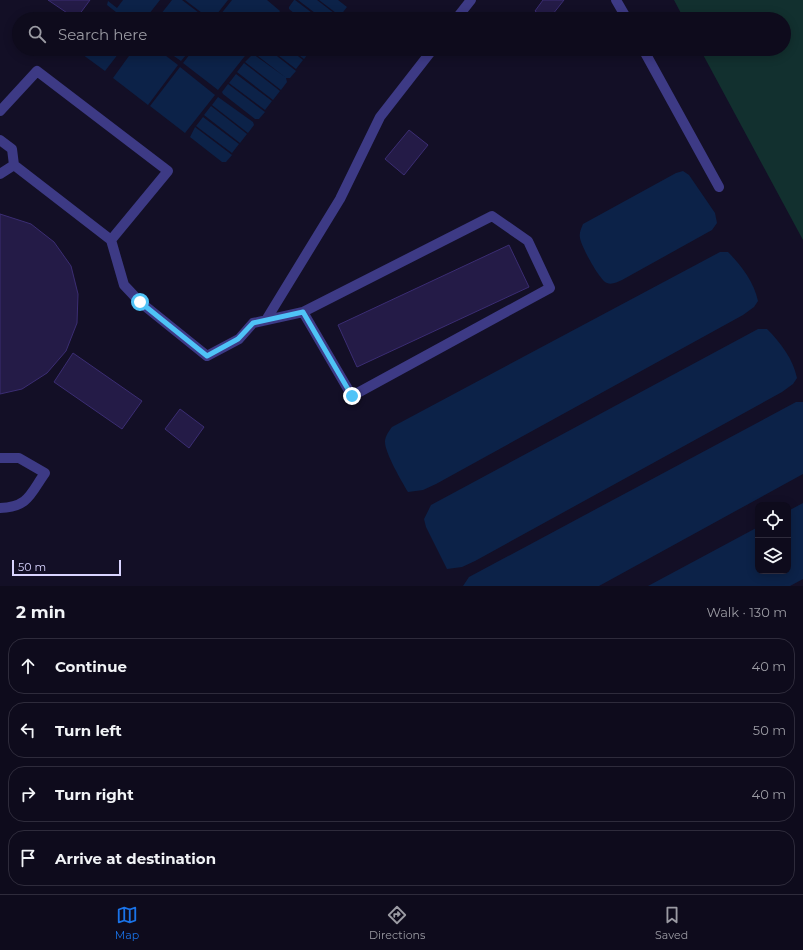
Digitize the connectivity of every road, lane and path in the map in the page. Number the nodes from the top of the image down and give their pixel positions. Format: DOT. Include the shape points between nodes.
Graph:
graph roads {
  1 [pos="471,0"];
  2 [pos="616,0"];
  3 [pos="462,12"];
  4 [pos="623,12"];
  5 [pos="427,56"];
  6 [pos="647,56"];
  7 [pos="0,111"];
  8 [pos="0,140"];
  9 [pos="14,165"];
  10 [pos="0,174"];
  11 [pos="719,187"];
  12 [pos="111,240"];
  13 [pos="303,312"];
  14 [pos="266,320"];
  15 [pos="0,458"];
  16 [pos="0,508"];
  1 -- 3 [label="lane"];
  2 -- 4 [label="lane"];
  5 -- 14 [label="lane" via="380,118 340,199"];
  6 -- 11 [label="lane"];
  7 -- 12 [label="lane" via="37,71 168,171"];
  8 -- 9 [label="lane" via="12,149"];
  9 -- 10 [label="lane"];
  9 -- 12 [label="lane"];
  12 -- 14 [label="lane" via="124,285 140,302 207,356 238,339 253,323"];
  13 -- 13 [label="lane" via="492,216 528,240 550,288 352,396"];
  13 -- 14 [label="lane"];
  15 -- 16 [label="lane" via="19,458 45,473 24,502 16,507"];
}
